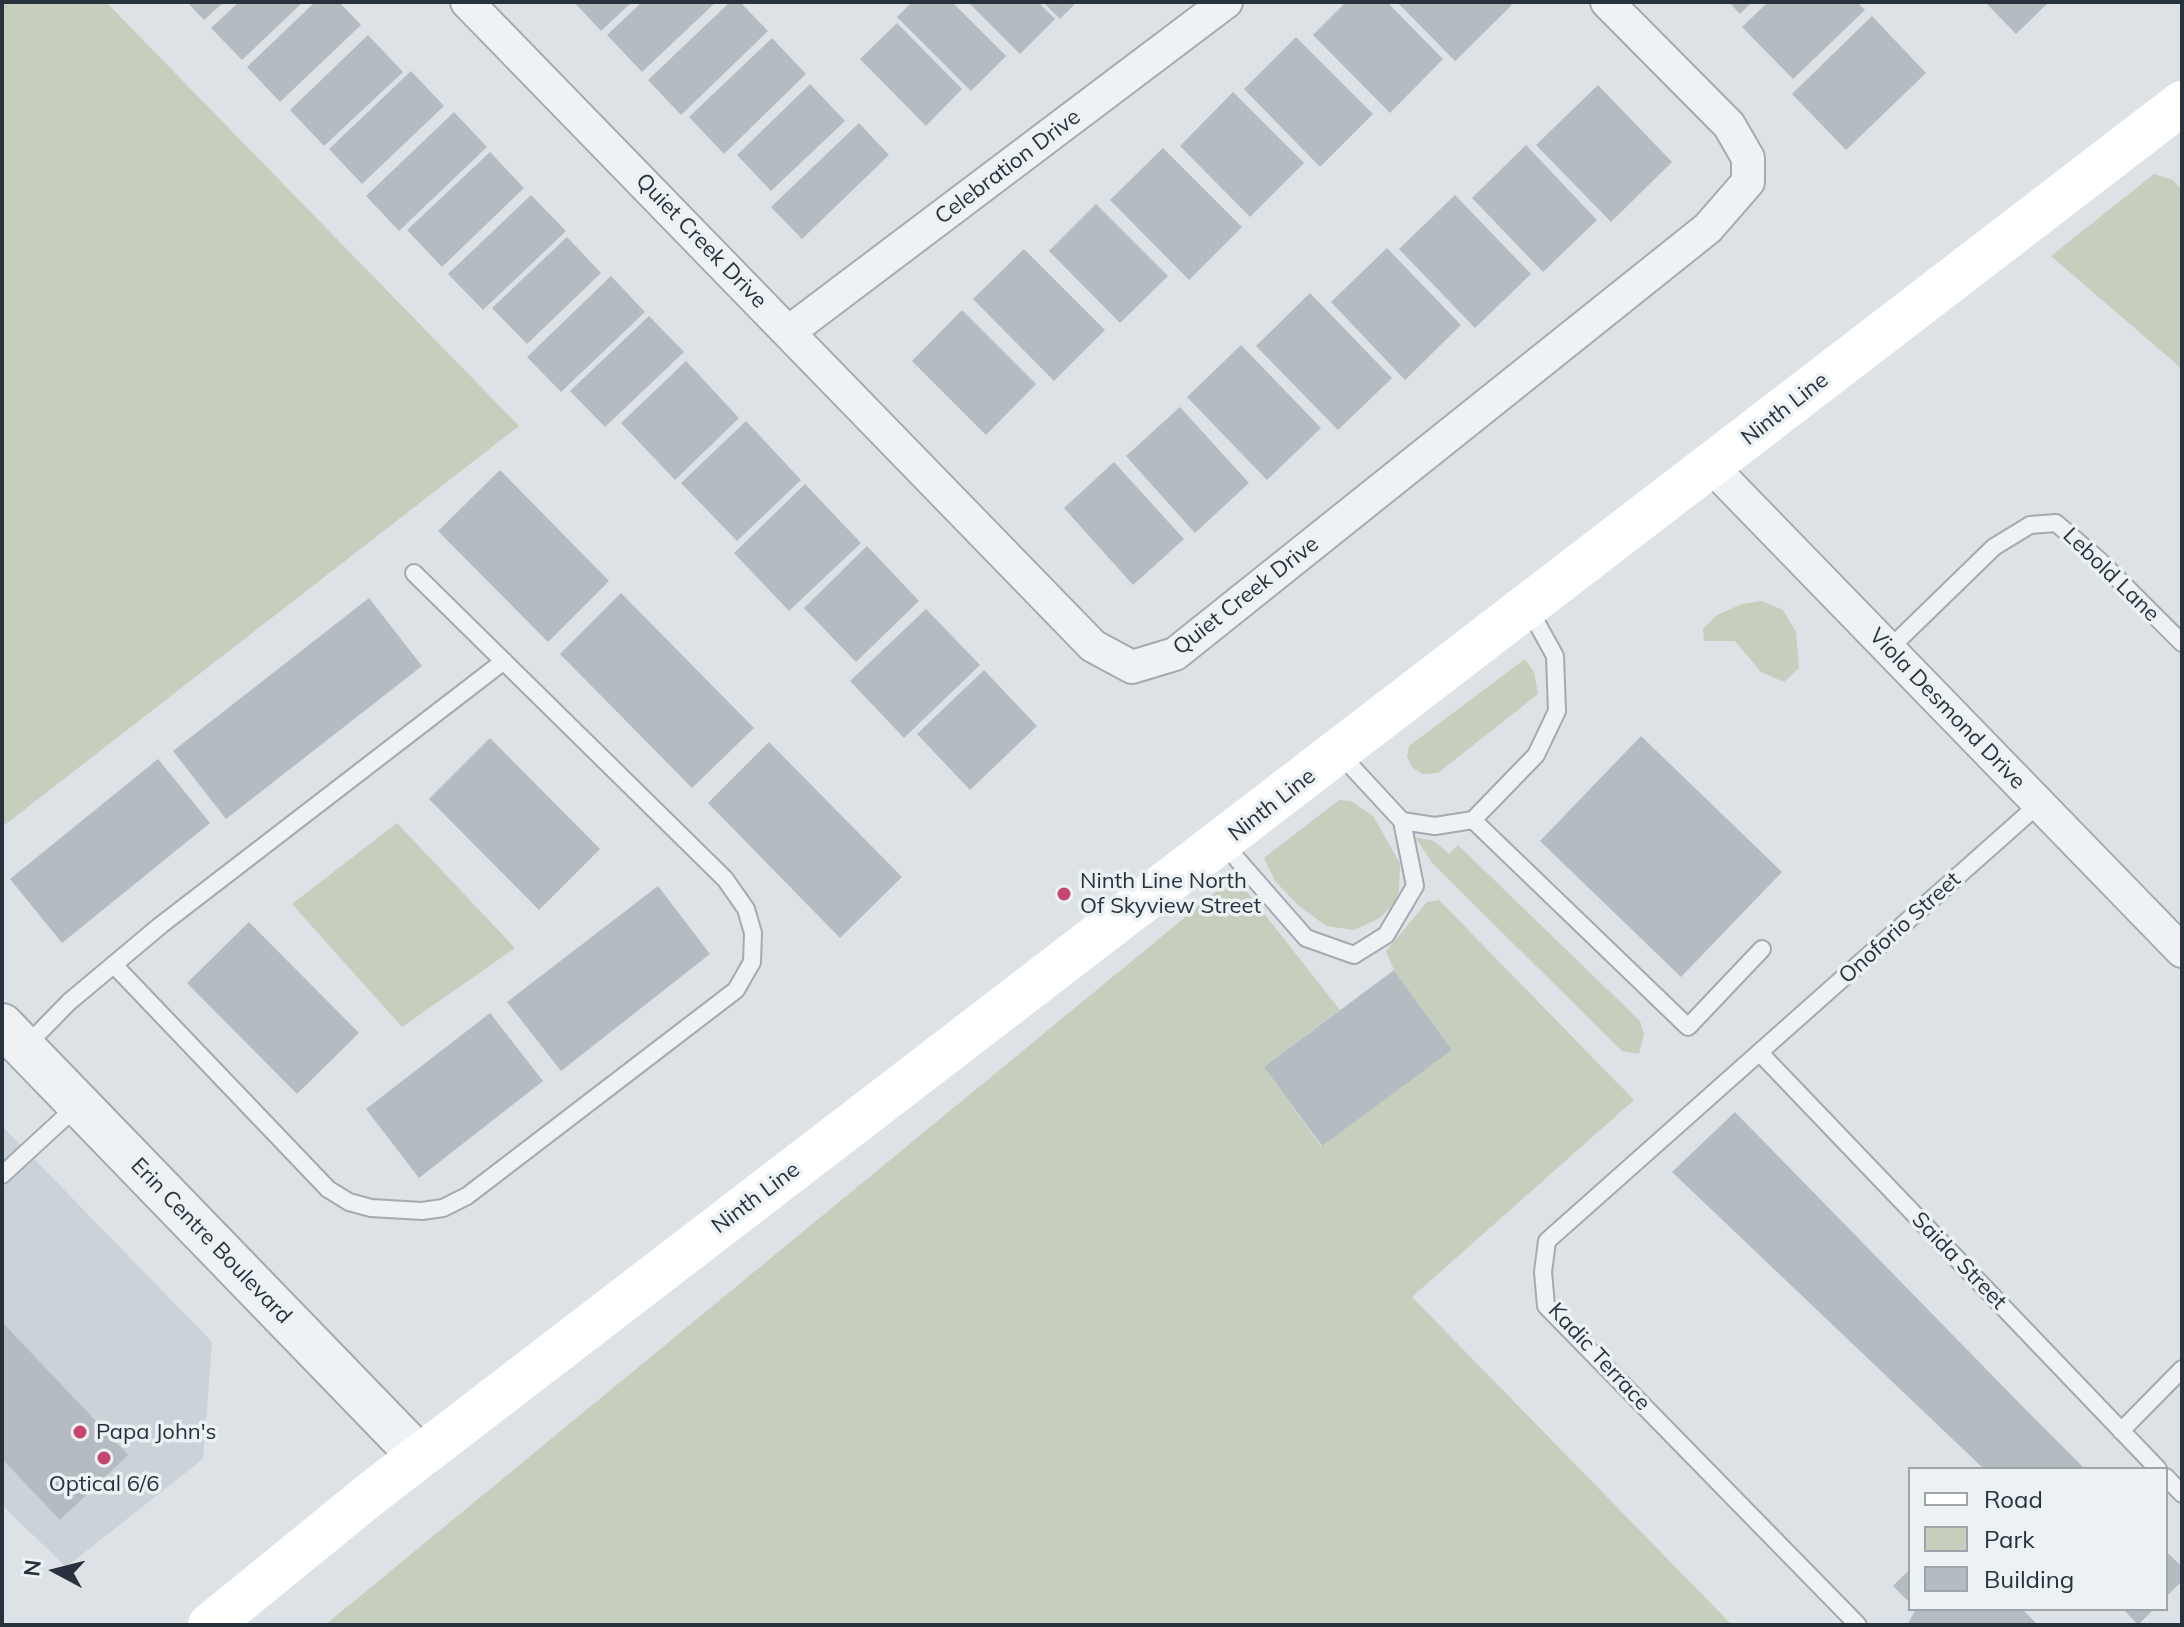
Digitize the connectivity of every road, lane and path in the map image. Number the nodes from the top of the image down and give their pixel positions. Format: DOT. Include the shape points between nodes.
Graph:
graph roads {
  1 [pos="467,2"];
  2 [pos="1226,2"];
  3 [pos="1607,2"];
  4 [pos="2182,103"];
  5 [pos="790,331"];
  6 [pos="1711,466"];
  7 [pos="414,573"];
  8 [pos="1528,607"];
  9 [pos="2182,643"];
  10 [pos="1889,649"];
  11 [pos="504,661"];
  12 [pos="1339,753"];
  13 [pos="2039,804"];
  14 [pos="1473,820"];
  15 [pos="1402,821"];
  16 [pos="1223,843"];
  17 [pos="1762,949"];
  18 [pos="2182,951"];
  19 [pos="114,965"];
  20 [pos="13,1036"];
  21 [pos="1760,1053"];
  22 [pos="79,1104"];
  23 [pos="2,1175"];
  24 [pos="2182,1369"];
  25 [pos="2121,1431"];
  26 [pos="419,1456"];
  27 [pos="2156,1467"];
  28 [pos="2168,1479"];
  29 [pos="2182,1494"];
  30 [pos="210,1625"];
  31 [pos="1858,1625"];
  1 -- 5 [label="street, Quiet Creek Drive"];
  2 -- 5 [label="street, Celebration Drive"];
  3 -- 5 [label="street, Quiet Creek Drive" via="1729,125 1748,158 1748,182 1708,228 1175,654 1132,667 1093,646"];
  4 -- 6 [label="main road, Ninth Line"];
  6 -- 8 [label="main road, Ninth Line"];
  6 -- 10 [label="street, Viola Desmond Drive"];
  7 -- 11 [label="lane"];
  8 -- 12 [label="main road, Ninth Line"];
  8 -- 14 [label="lane" via="1555,656 1557,711 1536,755"];
  9 -- 10 [label="lane, Lebold Lane" via="2056,523 2030,525 1994,547"];
  10 -- 13 [label="street, Viola Desmond Drive"];
  11 -- 19 [label="lane"];
  11 -- 19 [label="lane" via="725,879 746,909 753,933 752,962 736,990 467,1196 422,1211 371,1208 328,1189"];
  12 -- 15 [label="lane"];
  12 -- 16 [label="main road, Ninth Line"];
  13 -- 18 [label="street, Viola Desmond Drive"];
  13 -- 21 [label="lane, Onoforio Street"];
  14 -- 15 [label="lane" via="1435,826"];
  14 -- 17 [label="lane" via="1688,1027"];
  15 -- 16 [label="lane" via="1415,886 1386,935 1354,955 1306,938"];
  16 -- 26 [label="main road, Ninth Line"];
  19 -- 20 [label="lane" via="69,1002"];
  20 -- 22 [label="street, Erin Centre Boulevard"];
  21 -- 25 [label="lane, Saida Street"];
  21 -- 31 [label="lane, Kadic Terrace" via="1547,1241 1546,1306"];
  22 -- 23 [label="lane"];
  22 -- 26 [label="street, Erin Centre Boulevard"];
  24 -- 25 [label="lane"];
  25 -- 27 [label="lane, Saida Street"];
  26 -- 30 [label="main road, Ninth Line"];
  28 -- 29 [label="lane"];
}
